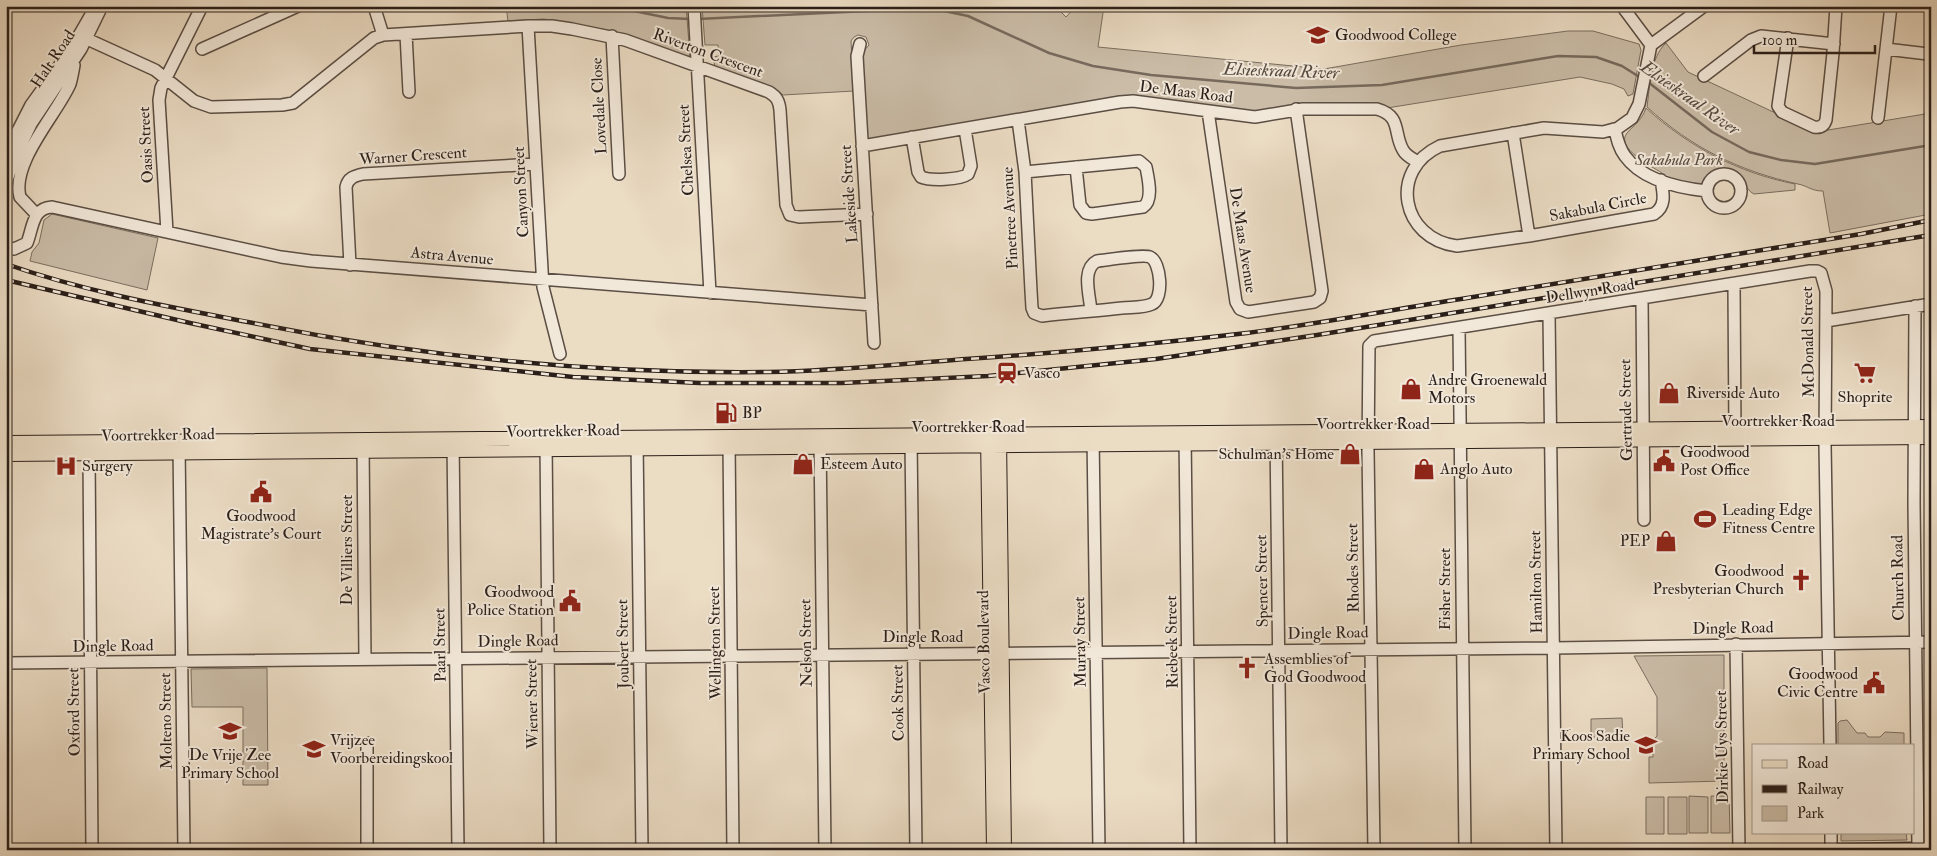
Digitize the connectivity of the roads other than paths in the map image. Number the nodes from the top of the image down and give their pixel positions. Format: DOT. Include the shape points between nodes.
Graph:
graph roads {
  1 [pos="96,6"];
  2 [pos="102,6"];
  3 [pos="202,6"];
  4 [pos="298,6"];
  5 [pos="374,6"];
  6 [pos="694,6"];
  7 [pos="1622,6"];
  8 [pos="1704,6"];
  9 [pos="1836,6"];
  10 [pos="1891,6"];
  11 [pos="528,26"];
  12 [pos="406,34"];
  13 [pos="383,35"];
  14 [pos="612,36"];
  15 [pos="1788,38"];
  16 [pos="87,39"];
  17 [pos="860,44"];
  18 [pos="1834,44"];
  19 [pos="1651,45"];
  20 [pos="202,48"];
  21 [pos="1886,48"];
  22 [pos="1928,54"];
  23 [pos="74,60"];
  24 [pos="698,67"];
  25 [pos="1704,76"];
  26 [pos="165,78"];
  27 [pos="409,92"];
  28 [pos="1296,109"];
  29 [pos="1208,111"];
  30 [pos="1878,118"];
  31 [pos="1018,120"];
  32 [pos="965,129"];
  33 [pos="1615,130"];
  34 [pos="1513,133"];
  35 [pos="912,137"];
  36 [pos="862,146"];
  37 [pos="6,154"];
  38 [pos="1418,162"];
  39 [pos="536,164"];
  40 [pos="1076,167"];
  41 [pos="1025,172"];
  42 [pos="619,174"];
  43 [pos="1661,180"];
  44 [pos="6,183"];
  45 [pos="1707,191"];
  46 [pos="36,214"];
  47 [pos="867,214"];
  48 [pos="167,232"];
  49 [pos="1529,236"];
  50 [pos="6,248"];
  51 [pos="350,265"];
  52 [pos="1817,271"];
  53 [pos="542,280"];
  54 [pos="1734,284"];
  55 [pos="710,293"];
  56 [pos="1642,299"];
  57 [pos="1931,304"];
  58 [pos="872,305"];
  59 [pos="1915,306"];
  60 [pos="1091,311"];
  61 [pos="1549,314"];
  62 [pos="1826,321"];
  63 [pos="1459,328"];
  64 [pos="874,343"];
  65 [pos="1369,346"];
  66 [pos="560,354"];
  67 [pos="1931,427"];
  68 [pos="1915,432"];
  69 [pos="1735,433"];
  70 [pos="1825,433"];
  71 [pos="1642,434"];
  72 [pos="1551,435"];
  73 [pos="1460,436"];
  74 [pos="1368,437"];
  75 [pos="1931,437"];
  76 [pos="1185,438"];
  77 [pos="1277,438"];
  78 [pos="1093,439"];
  79 [pos="912,440"];
  80 [pos="994,440"];
  81 [pos="820,441"];
  82 [pos="729,442"];
  83 [pos="6,443"];
  84 [pos="546,443"];
  85 [pos="637,443"];
  86 [pos="363,445"];
  87 [pos="453,445"];
  88 [pos="179,446"];
  89 [pos="89,453"];
  90 [pos="6,454"];
  91 [pos="1644,520"];
  92 [pos="1915,642"];
  93 [pos="1931,642"];
  94 [pos="1828,643"];
  95 [pos="1736,644"];
  96 [pos="1462,647"];
  97 [pos="1553,648"];
  98 [pos="1371,649"];
  99 [pos="1279,650"];
  100 [pos="1097,651"];
  101 [pos="1188,651"];
  102 [pos="997,653"];
  103 [pos="823,654"];
  104 [pos="914,654"];
  105 [pos="731,655"];
  106 [pos="639,656"];
  107 [pos="548,657"];
  108 [pos="456,658"];
  109 [pos="365,659"];
  110 [pos="181,662"];
  111 [pos="6,663"];
  112 [pos="90,663"];
  113 [pos="366,742"];
  114 [pos="1830,744"];
  115 [pos="1831,834"];
  116 [pos="1918,848"];
  117 [pos="1931,848"];
  118 [pos="92,850"];
  119 [pos="184,850"];
  120 [pos="367,850"];
  121 [pos="458,850"];
  122 [pos="550,850"];
  123 [pos="642,850"];
  124 [pos="733,850"];
  125 [pos="825,850"];
  126 [pos="916,850"];
  127 [pos="994,850"];
  128 [pos="1004,850"];
  129 [pos="1099,850"];
  130 [pos="1190,850"];
  131 [pos="1281,850"];
  132 [pos="1374,850"];
  133 [pos="1465,850"];
  134 [pos="1556,850"];
  135 [pos="1739,850"];
  136 [pos="1830,850"];
  1 -- 37 [label="street, Halt Road" via="70,51 31,104"];
  2 -- 16 [label="street, Halt Road"];
  3 -- 26 [label="street, Oasis Street"];
  4 -- 20 [label="street"];
  5 -- 13 [label="street"];
  6 -- 24 [label="street, Chelsea Street"];
  7 -- 19 [label="street"];
  8 -- 19 [label="street"];
  9 -- 18 [label="street"];
  10 -- 21 [label="street"];
  11 -- 12 [label="street, Riverton Crescent"];
  11 -- 14 [label="street, Riverton Crescent" via="572,28"];
  11 -- 39 [label="street, Canyon Street"];
  12 -- 13 [label="street, Riverton Crescent"];
  12 -- 27 [label="street"];
  13 -- 26 [label="street, Riverton Crescent" via="374,38 296,101 286,105 212,107 194,101"];
  14 -- 24 [label="street, Riverton Crescent"];
  14 -- 42 [label="street, Lovedale Close"];
  15 -- 18 [label="street"];
  15 -- 18 [label="street" via="1778,106 1782,112 1820,128 1825,123"];
  15 -- 25 [label="street" via="1755,38"];
  16 -- 23 [label="street, Halt Road"];
  16 -- 26 [label="street, Riverton Crescent" via="155,70"];
  17 -- 36 [label="street, Lakeside Street" via="857,56"];
  19 -- 33 [label="street" via="1640,100 1632,118"];
  21 -- 22 [label="street"];
  21 -- 30 [label="street"];
  23 -- 44 [label="street, Halt Road" via="31,124"];
  23 -- 46 [label="street" via="68,88 34,143 20,180 21,199"];
  24 -- 47 [label="street, Riverton Crescent" via="769,92 778,99 786,205 790,215"];
  24 -- 55 [label="street, Chelsea Street"];
  26 -- 48 [label="street, Oasis Street" via="159,100"];
  28 -- 29 [label="street, De Maas Road" via="1255,117"];
  28 -- 29 [label="street, De Maas Avenue" via="1322,291 1314,302 1248,312 1240,309 1236,302"];
  28 -- 38 [label="street, De Maas Road" via="1382,111 1393,119 1405,153"];
  29 -- 31 [label="street, De Maas Road" via="1126,102"];
  31 -- 32 [label="street, De Maas Road"];
  31 -- 41 [label="street, Pinetree Avenue"];
  32 -- 35 [label="street, De Maas Road"];
  32 -- 35 [label="street" via="971,166 968,174 961,178 930,180 921,177"];
  33 -- 34 [label="street, Sakabula Circle" via="1595,132 1548,128"];
  33 -- 43 [label="street, Sakabula Circle" via="1629,161"];
  34 -- 38 [label="street, Sakabula Circle" via="1440,146"];
  34 -- 49 [label="street, Sakabula Circle"];
  35 -- 36 [label="street, De Maas Road"];
  36 -- 47 [label="street, Lakeside Street"];
  38 -- 49 [label="street, Sakabula Circle" via="1408,184 1409,208 1418,226 1436,241 1457,246"];
  39 -- 51 [label="street, Warner Crescent" via="353,176 346,187"];
  39 -- 53 [label="street, Canyon Street"];
  40 -- 40 [label="street" via="1131,160 1142,162 1146,166 1148,203 1143,207 1086,213 1080,205"];
  40 -- 41 [label="street"];
  41 -- 60 [label="street, Pinetree Avenue" via="1030,291 1034,313 1042,316"];
  43 -- 45 [label="street"];
  43 -- 49 [label="street, Sakabula Circle" via="1663,203 1654,214"];
  46 -- 48 [label="street, Astra Avenue" via="52,207"];
  46 -- 50 [label="street" via="27,243 14,249"];
  47 -- 58 [label="street, Lakeside Street"];
  48 -- 51 [label="street, Astra Avenue" via="281,257"];
  51 -- 53 [label="street, Astra Avenue"];
  52 -- 54 [label="street, Dellwyn Road"];
  52 -- 62 [label="street, McDonald Street" via="1824,282"];
  53 -- 55 [label="street, Astra Avenue"];
  53 -- 66 [label="street, Canyon Street"];
  54 -- 56 [label="street, Dellwyn Road"];
  54 -- 69 [label="street"];
  55 -- 58 [label="street, Astra Avenue"];
  56 -- 61 [label="street, Dellwyn Road"];
  56 -- 71 [label="street, Gertrude Street"];
  57 -- 59 [label="street"];
  58 -- 64 [label="street, Lakeside Street"];
  59 -- 62 [label="street"];
  59 -- 68 [label="street, Church Road"];
  60 -- 60 [label="street" via="1088,271 1092,264 1145,256 1156,262 1160,291 1159,299 1154,303"];
  61 -- 63 [label="street, Dellwyn Road"];
  61 -- 72 [label="street, Hamilton Street"];
  62 -- 70 [label="street, McDonald Street"];
  63 -- 65 [label="street, Dellwyn Road" via="1374,341"];
  63 -- 73 [label="street, Fisher Street"];
  65 -- 74 [label="street, Rhodes Street"];
  67 -- 68 [label="main road, Voortrekker Road"];
  68 -- 70 [label="main road, Voortrekker Road"];
  68 -- 75 [label="main road, Voortrekker Road"];
  68 -- 92 [label="street, Church Road"];
  69 -- 70 [label="main road, Voortrekker Road"];
  69 -- 71 [label="main road, Voortrekker Road"];
  70 -- 94 [label="street, McDonald Street"];
  71 -- 72 [label="main road, Voortrekker Road"];
  71 -- 91 [label="street, Gertrude Street"];
  72 -- 73 [label="main road, Voortrekker Road"];
  72 -- 97 [label="street, Hamilton Street"];
  73 -- 74 [label="main road, Voortrekker Road"];
  73 -- 96 [label="street, Fisher Street"];
  74 -- 77 [label="main road, Voortrekker Road"];
  74 -- 98 [label="street, Rhodes Street"];
  76 -- 77 [label="main road, Voortrekker Road"];
  76 -- 78 [label="main road, Voortrekker Road"];
  76 -- 101 [label="street, Riebeek Street"];
  77 -- 99 [label="street, Spencer Street"];
  78 -- 80 [label="main road, Voortrekker Road"];
  78 -- 100 [label="street, Murray Street"];
  79 -- 80 [label="main road, Voortrekker Road"];
  79 -- 81 [label="main road, Voortrekker Road"];
  79 -- 104 [label="street, Cook Street"];
  80 -- 102 [label="main road, Vasco Boulevard"];
  81 -- 82 [label="main road, Voortrekker Road"];
  81 -- 103 [label="street, Nelson Street"];
  82 -- 85 [label="main road, Voortrekker Road"];
  82 -- 105 [label="street, Wellington Street"];
  83 -- 88 [label="main road, Voortrekker Road"];
  84 -- 85 [label="main road, Voortrekker Road"];
  84 -- 87 [label="main road, Voortrekker Road"];
  84 -- 107 [label="street, Wiener Street"];
  85 -- 106 [label="street, Joubert Street"];
  86 -- 87 [label="main road, Voortrekker Road"];
  86 -- 88 [label="main road, Voortrekker Road"];
  86 -- 109 [label="street, De Villiers Street"];
  87 -- 108 [label="street, Paarl Street"];
  88 -- 89 [label="main road, Voortrekker Road"];
  88 -- 110 [label="street, Molteno Street"];
  89 -- 90 [label="main road, Voortrekker Road"];
  89 -- 112 [label="street, Oxford Street"];
  92 -- 93 [label="street, Dingle Road"];
  92 -- 94 [label="street, Dingle Road"];
  92 -- 116 [label="street, Church Road"];
  94 -- 95 [label="street, Dingle Road"];
  94 -- 114 [label="street, McDonald Street"];
  95 -- 97 [label="street, Dingle Road"];
  95 -- 135 [label="street, Dirkie Uys Street"];
  96 -- 97 [label="street, Dingle Road"];
  96 -- 98 [label="street, Dingle Road"];
  96 -- 133 [label="street, Fisher Street"];
  97 -- 134 [label="street, Hamilton Street"];
  98 -- 99 [label="street, Dingle Road"];
  98 -- 132 [label="street, Rhodes Street"];
  99 -- 101 [label="street, Dingle Road"];
  99 -- 131 [label="street, Spencer Street"];
  100 -- 101 [label="street, Dingle Road"];
  100 -- 102 [label="street, Dingle Road"];
  100 -- 129 [label="street, Murray Street"];
  101 -- 130 [label="street, Riebeek Street"];
  102 -- 104 [label="street, Dingle Road"];
  102 -- 127 [label="main road, Vasco Boulevard"];
  102 -- 128 [label="main road, Vasco Boulevard"];
  103 -- 104 [label="street, Dingle Road"];
  103 -- 105 [label="street, Dingle Road"];
  103 -- 125 [label="street, Nelson Street"];
  104 -- 126 [label="street, Cook Street"];
  105 -- 106 [label="street, Dingle Road"];
  105 -- 124 [label="street, Wellington Street"];
  106 -- 107 [label="street, Dingle Road"];
  106 -- 123 [label="street, Joubert Street"];
  107 -- 108 [label="street, Dingle Road"];
  107 -- 122 [label="street, Wiener Street"];
  108 -- 109 [label="street, Dingle Road"];
  108 -- 121 [label="street, Paarl Street"];
  109 -- 110 [label="street, Dingle Road"];
  110 -- 112 [label="street, Dingle Road"];
  110 -- 119 [label="street, Molteno Street"];
  111 -- 112 [label="street, Dingle Road"];
  112 -- 118 [label="street, Oxford Street"];
  113 -- 120 [label="street"];
  115 -- 136 [label="street"];
  116 -- 117 [label="street"];
  116 -- 136 [label="street"];
}
